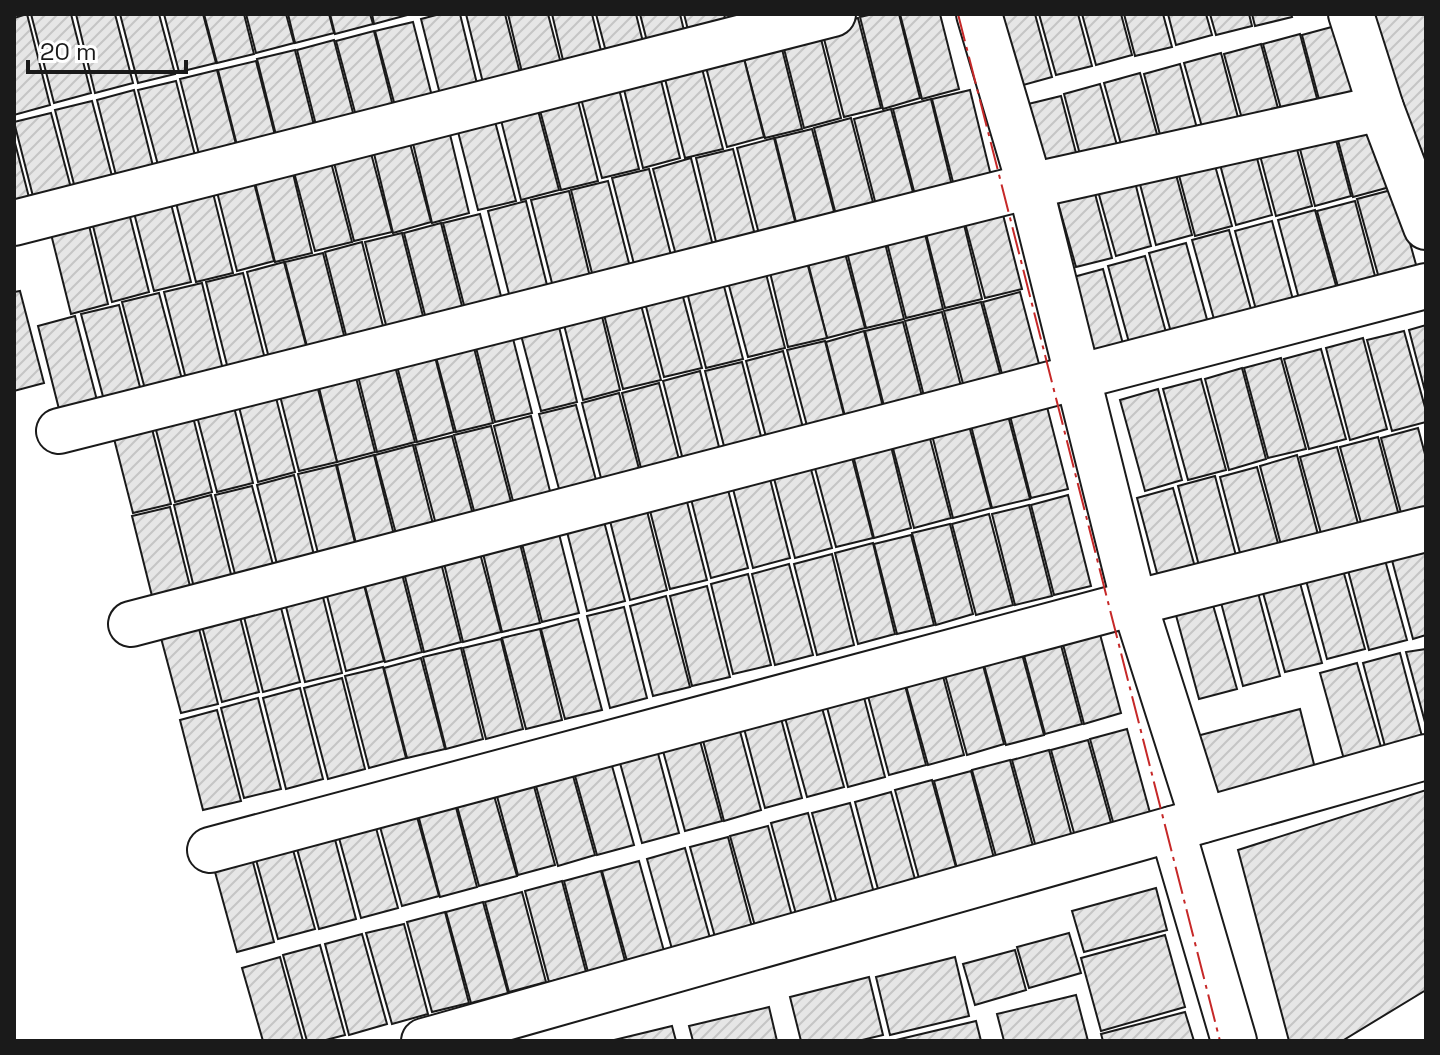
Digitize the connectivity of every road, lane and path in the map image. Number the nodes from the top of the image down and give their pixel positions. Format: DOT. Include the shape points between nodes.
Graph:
graph roads {
  1 [pos="833,14"];
  2 [pos="979,14"];
  3 [pos="1351,14"];
  4 [pos="1381,108"];
  5 [pos="1030,186"];
  6 [pos="14,223"];
  7 [pos="1426,227"];
  8 [pos="1426,286"];
  9 [pos="1078,378"];
  10 [pos="59,431"];
  11 [pos="1426,529"];
  12 [pos="1134,603"];
  13 [pos="131,624"];
  14 [pos="1426,757"];
  15 [pos="1188,824"];
  16 [pos="210,850"];
  17 [pos="424,1041"];
  18 [pos="1234,1041"];
  1 -- 6 [label="street"];
  2 -- 5 [label="street"];
  3 -- 4 [label="street"];
  4 -- 5 [label="street"];
  4 -- 7 [label="street"];
  5 -- 9 [label="street"];
  5 -- 10 [label="street"];
  8 -- 9 [label="street"];
  9 -- 12 [label="street"];
  9 -- 13 [label="street"];
  11 -- 12 [label="street"];
  12 -- 15 [label="street"];
  12 -- 16 [label="street"];
  14 -- 15 [label="street"];
  15 -- 17 [label="street"];
  15 -- 18 [label="street"];
}
